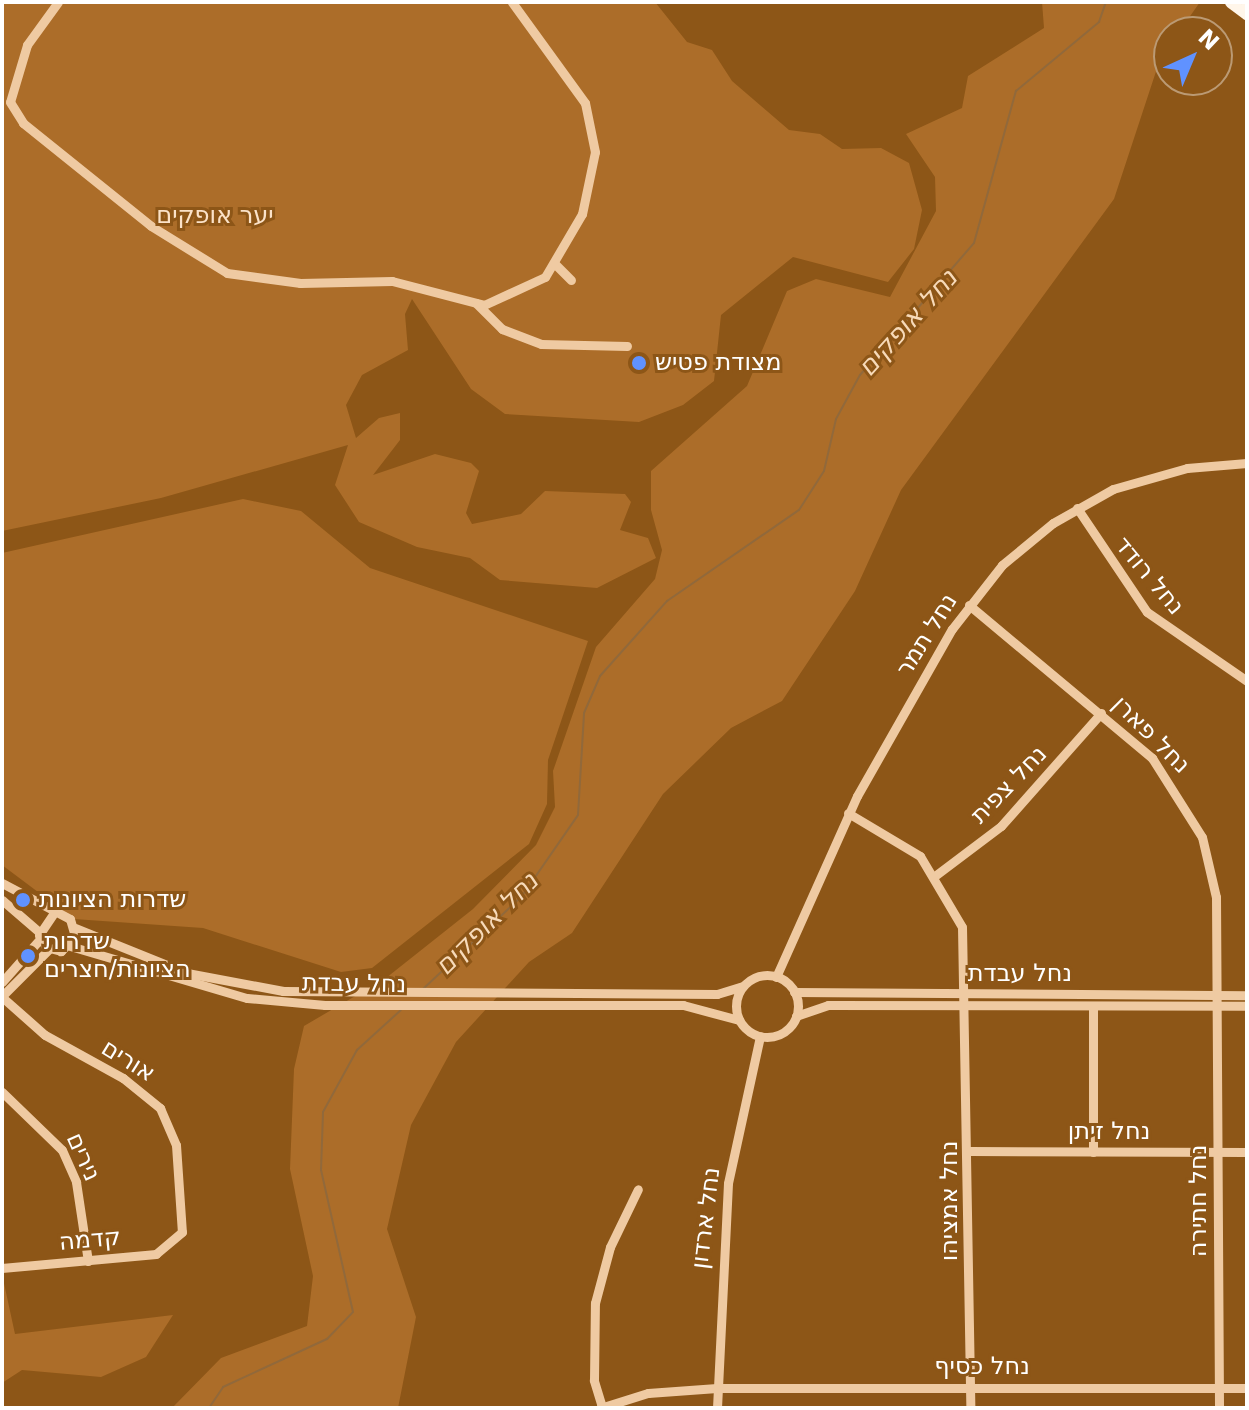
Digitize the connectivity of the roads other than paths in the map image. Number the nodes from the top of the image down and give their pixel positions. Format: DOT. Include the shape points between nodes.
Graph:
graph roads {
  1 [pos="58,2"];
  2 [pos="512,2"];
  3 [pos="1230,2"];
  4 [pos="1247,15"];
  5 [pos="554,263"];
  6 [pos="571,280"];
  7 [pos="476,303"];
  8 [pos="627,346"];
  9 [pos="1247,463"];
  10 [pos="1077,508"];
  11 [pos="969,605"];
  12 [pos="1247,681"];
  13 [pos="1101,713"];
  14 [pos="848,813"];
  15 [pos="936,875"];
  16 [pos="2,883"];
  17 [pos="2,900"];
  18 [pos="53,914"];
  19 [pos="75,928"];
  20 [pos="39,935"];
  21 [pos="70,946"];
  22 [pos="49,949"];
  23 [pos="776,977"];
  24 [pos="2,982"];
  25 [pos="743,986"];
  26 [pos="794,992"];
  27 [pos="967,994"];
  28 [pos="1217,995"];
  29 [pos="1247,995"];
  30 [pos="2,996"];
  31 [pos="967,1006"];
  32 [pos="1093,1006"];
  33 [pos="1217,1006"];
  34 [pos="1247,1006"];
  35 [pos="796,1016"];
  36 [pos="739,1020"];
  37 [pos="760,1036"];
  38 [pos="2,1092"];
  39 [pos="970,1151"];
  40 [pos="1093,1152"];
  41 [pos="1219,1152"];
  42 [pos="1247,1152"];
  43 [pos="638,1189"];
  44 [pos="177,1241"];
  45 [pos="88,1261"];
  46 [pos="2,1268"];
  47 [pos="970,1387"];
  48 [pos="717,1388"];
  49 [pos="1219,1388"];
  50 [pos="1247,1388"];
  51 [pos="601,1408"];
  52 [pos="717,1408"];
  53 [pos="970,1408"];
  54 [pos="1219,1408"];
  1 -- 7 [label="street" via="27,45 10,102 23,123 151,226 227,273 300,283 392,281"];
  2 -- 5 [label="street" via="585,103 595,152 582,214"];
  3 -- 4 [label="main road"];
  5 -- 6 [label="street"];
  5 -- 7 [label="street" via="509,299"];
  7 -- 8 [label="street" via="502,329 541,344"];
  9 -- 10 [label="street, נחל תמר" via="1153,476"];
  10 -- 11 [label="street, נחל תמר" via="1002,565"];
  10 -- 12 [label="street, נחל רודד" via="1147,612"];
  11 -- 13 [label="street, נחל פארן"];
  11 -- 14 [label="street, נחל תמר"];
  13 -- 15 [label="street, נחל צפית" via="1001,826"];
  13 -- 28 [label="street, נחל פארן" via="1172,780 1202,837 1216,897"];
  14 -- 15 [label="street, נחל אמציהו" via="901,840"];
  14 -- 23 [label="street, נחל תמר"];
  15 -- 27 [label="street, נחל אמציהו" via="962,927"];
  16 -- 18 [label="street, נחל עבדת"];
  17 -- 20 [label="street"];
  18 -- 19 [label="street, נחל עבדת"];
  18 -- 20 [label="street"];
  19 -- 21 [label="street"];
  19 -- 25 [label="street, נחל עבדת" via="187,973 293,991 717,994"];
  20 -- 22 [label="street"];
  20 -- 24 [label="street"];
  21 -- 22 [label="street"];
  21 -- 36 [label="street, נחל עבדת" via="184,984 300,1003 705,1006"];
  22 -- 30 [label="street"];
  23 -- 25 [label="street"];
  23 -- 26 [label="street"];
  25 -- 36 [label="street"];
  26 -- 27 [label="street, נחל עבדת"];
  26 -- 35 [label="street"];
  27 -- 28 [label="street, נחל עבדת"];
  27 -- 31 [label="street, נחל אמציהו"];
  28 -- 29 [label="street, נחל עבדת"];
  28 -- 33 [label="street, נחל חתירה"];
  30 -- 44 [label="street, אורים" via="45,1035 123,1078 160,1108 176,1145"];
  31 -- 32 [label="street, נחל עבדת"];
  31 -- 35 [label="street, נחל עבדת" via="828,1005"];
  31 -- 39 [label="street, נחל אמציהו"];
  32 -- 33 [label="street, נחל עבדת"];
  32 -- 40 [label="street"];
  33 -- 34 [label="street, נחל עבדת"];
  33 -- 41 [label="street, נחל חתירה"];
  35 -- 37 [label="street" via="786,1031"];
  36 -- 37 [label="street"];
  37 -- 48 [label="street, נחל ארדון" via="728,1183"];
  38 -- 45 [label="street, נירים" via="62,1150 76,1182"];
  39 -- 40 [label="street, נחל זיתן"];
  39 -- 47 [label="street, נחל אמציהו"];
  40 -- 41 [label="street, נחל זיתן"];
  41 -- 42 [label="street, נחל זיתן"];
  41 -- 49 [label="street, נחל חתירה"];
  43 -- 51 [label="street" via="610,1247 595,1303 594,1380"];
  44 -- 45 [label="street, קדמה" via="156,1254"];
  45 -- 46 [label="street, קדמה"];
  47 -- 48 [label="street, נחל כסיף"];
  47 -- 49 [label="street, נחל כסיף"];
  47 -- 53 [label="street, נחל אמציהו"];
  48 -- 51 [label="street, נחל כסיף" via="648,1393"];
  48 -- 52 [label="street, נחל ארדון"];
  49 -- 50 [label="street, נחל כסיף"];
  49 -- 54 [label="street, נחל חתירה"];
}
